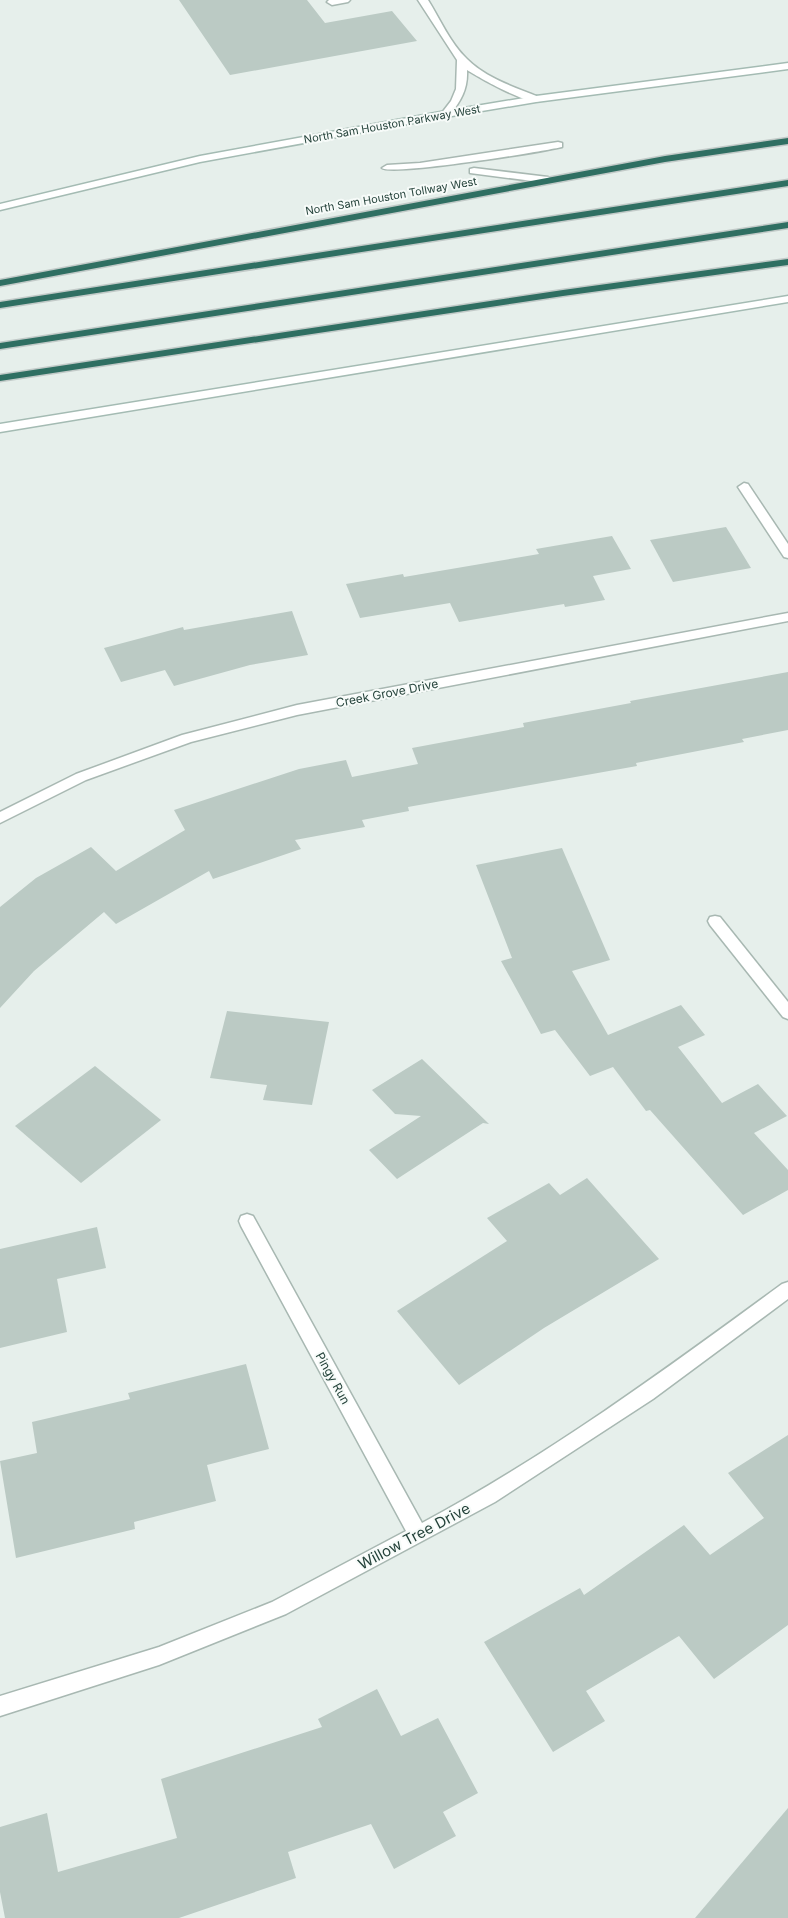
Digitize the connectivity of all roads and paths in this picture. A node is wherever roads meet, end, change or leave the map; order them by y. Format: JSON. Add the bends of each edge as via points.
{"nodes":[{"id":1,"x":345,"y":0,"type":"edge"},
{"id":2,"x":424,"y":0,"type":"edge"},
{"id":3,"x":332,"y":2,"type":"dead end"},
{"id":4,"x":462,"y":60,"type":"junction"},
{"id":5,"x":788,"y":66,"type":"edge"},
{"id":6,"x":536,"y":99,"type":"junction"},
{"id":7,"x":446,"y":114,"type":"junction"},
{"id":8,"x":788,"y":141,"type":"edge"},
{"id":9,"x":558,"y":145,"type":"dead end"},
{"id":10,"x":387,"y":168,"type":"dead end"},
{"id":11,"x":474,"y":171,"type":"dead end"},
{"id":12,"x":548,"y":180,"type":"junction"},
{"id":13,"x":788,"y":183,"type":"edge"},
{"id":14,"x":0,"y":207,"type":"edge"},
{"id":15,"x":788,"y":224,"type":"edge"},
{"id":16,"x":788,"y":262,"type":"edge"},
{"id":17,"x":0,"y":282,"type":"edge"},
{"id":18,"x":788,"y":299,"type":"edge"},
{"id":19,"x":0,"y":305,"type":"edge"},
{"id":20,"x":0,"y":346,"type":"edge"},
{"id":21,"x":0,"y":378,"type":"edge"},
{"id":22,"x":0,"y":428,"type":"edge"},
{"id":23,"x":744,"y":487,"type":"dead end"},
{"id":24,"x":788,"y":554,"type":"edge"},
{"id":25,"x":788,"y":617,"type":"edge"},
{"id":26,"x":0,"y":818,"type":"edge"},
{"id":27,"x":716,"y":920,"type":"dead end"},
{"id":28,"x":788,"y":1013,"type":"edge"},
{"id":29,"x":247,"y":1221,"type":"dead end"},
{"id":30,"x":788,"y":1289,"type":"edge"},
{"id":31,"x":418,"y":1534,"type":"junction"},
{"id":32,"x":0,"y":1706,"type":"edge"}],
"edges":[{"from":1,"to":3,"type":"main road"},
{"from":2,"to":4,"type":"main road"},
{"from":4,"to":6,"type":"main road","via":[[500,86]]},
{"from":4,"to":7,"type":"main road","via":[[464,77],[461,92]]},
{"from":5,"to":6,"type":"main road","name":"North Sam Houston Parkway West"},
{"from":6,"to":7,"type":"main road","name":"North Sam Houston Parkway West"},
{"from":7,"to":14,"type":"main road","name":"North Sam Houston Parkway West","via":[[200,160]]},
{"from":8,"to":12,"type":"highway","name":"North Sam Houston Tollway West"},
{"from":9,"to":10,"type":"main road"},
{"from":11,"to":12,"type":"main road"},
{"from":12,"to":17,"type":"highway","name":"North Sam Houston Tollway West"},
{"from":13,"to":19,"type":"highway"},
{"from":15,"to":20,"type":"highway"},
{"from":16,"to":21,"type":"highway"},
{"from":18,"to":22,"type":"main road"},
{"from":23,"to":24,"type":"main road"},
{"from":25,"to":26,"type":"main road","name":"Creek Grove Drive","via":[[297,710],[196,735],[81,777]]},
{"from":27,"to":28,"type":"main road"},
{"from":29,"to":31,"type":"main road","name":"Pingy Run"},
{"from":30,"to":31,"type":"main road","name":"Willow Tree Drive","via":[[648,1393],[489,1496]]},
{"from":31,"to":32,"type":"main road","name":"Willow Tree Drive","via":[[278,1608],[159,1656]]}]}
